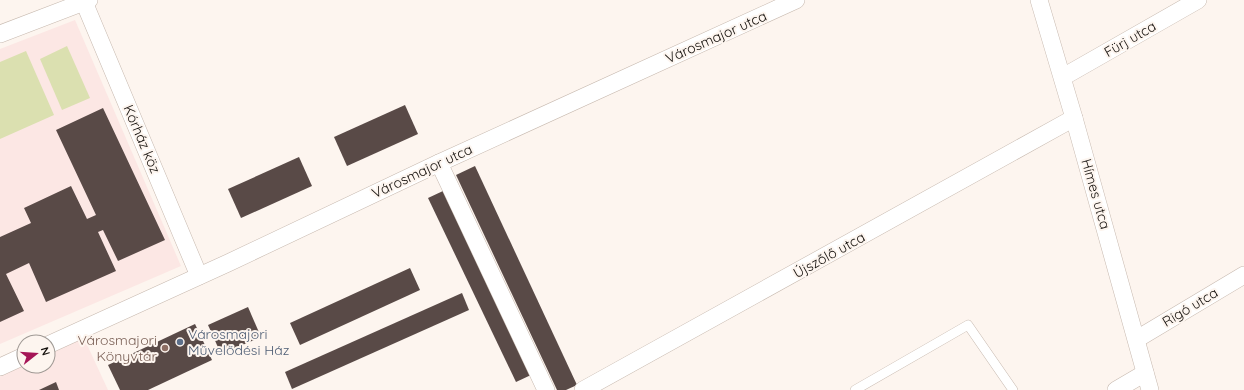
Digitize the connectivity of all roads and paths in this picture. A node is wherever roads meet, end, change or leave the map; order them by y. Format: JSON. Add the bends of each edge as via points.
{"nodes":[{"id":1,"x":796,"y":0,"type":"edge"},
{"id":2,"x":1039,"y":0,"type":"edge"},
{"id":3,"x":1198,"y":0,"type":"edge"},
{"id":4,"x":87,"y":1,"type":"edge"},
{"id":5,"x":0,"y":34,"type":"edge"},
{"id":6,"x":1063,"y":77,"type":"junction"},
{"id":7,"x":1074,"y":118,"type":"junction"},
{"id":8,"x":439,"y":163,"type":"junction"},
{"id":9,"x":1244,"y":275,"type":"edge"},
{"id":10,"x":199,"y":276,"type":"junction"},
{"id":11,"x":1137,"y":339,"type":"junction"},
{"id":12,"x":56,"y":342,"type":"edge"},
{"id":13,"x":16,"y":360,"type":"edge"},
{"id":14,"x":0,"y":368,"type":"edge"},
{"id":15,"x":1145,"y":373,"type":"junction"},
{"id":16,"x":546,"y":390,"type":"edge"},
{"id":17,"x":583,"y":390,"type":"edge"},
{"id":18,"x":855,"y":390,"type":"edge"},
{"id":19,"x":1013,"y":390,"type":"edge"},
{"id":20,"x":1116,"y":390,"type":"edge"},
{"id":21,"x":1150,"y":390,"type":"edge"}],
"edges":[{"from":1,"to":8,"type":"street","name":"Városmajor utca"},
{"from":2,"to":6,"type":"street","name":"Hímes utca"},
{"from":3,"to":6,"type":"street","name":"Fürj utca"},
{"from":4,"to":5,"type":"street"},
{"from":4,"to":10,"type":"street","name":"Kórház köz"},
{"from":6,"to":7,"type":"street","name":"Hímes utca"},
{"from":7,"to":11,"type":"street","name":"Hímes utca"},
{"from":7,"to":17,"type":"street","name":"Újszőlő utca"},
{"from":8,"to":10,"type":"street","name":"Városmajor utca"},
{"from":8,"to":16,"type":"street"},
{"from":9,"to":11,"type":"street","name":"Rigó utca"},
{"from":10,"to":12,"type":"street","name":"Városmajor utca"},
{"from":11,"to":15,"type":"street","name":"Hímes utca"},
{"from":13,"to":14,"type":"street"},
{"from":15,"to":20,"type":"street"},
{"from":15,"to":21,"type":"street","name":"Hímes utca"},
{"from":18,"to":19,"type":"lane","via":[[968,325]]}]}
